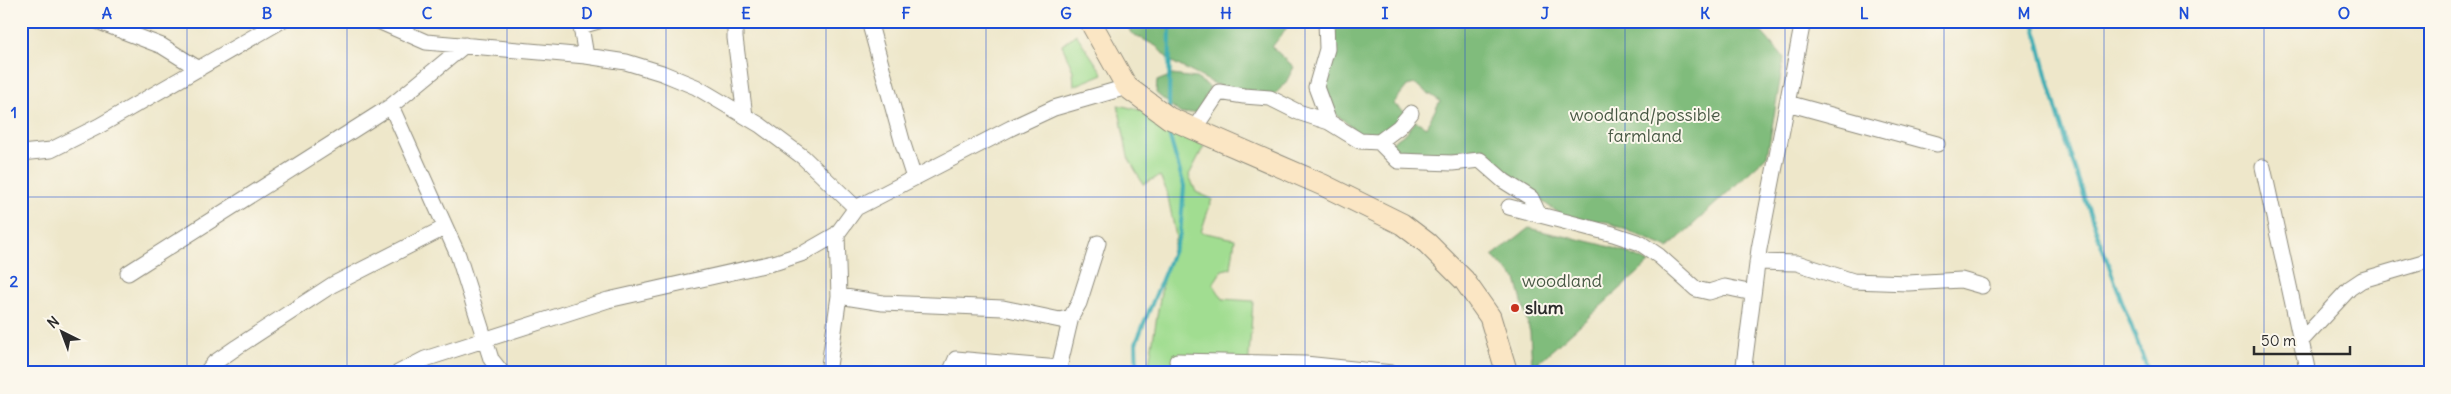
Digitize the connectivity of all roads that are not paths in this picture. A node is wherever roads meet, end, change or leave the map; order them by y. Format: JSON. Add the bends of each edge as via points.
{"nodes":[{"id":1,"x":97,"y":21,"type":"edge"},
{"id":2,"x":281,"y":21,"type":"edge"},
{"id":3,"x":378,"y":21,"type":"edge"},
{"id":4,"x":405,"y":21,"type":"edge"},
{"id":5,"x":598,"y":21,"type":"edge"},
{"id":6,"x":735,"y":21,"type":"edge"},
{"id":7,"x":869,"y":21,"type":"edge"},
{"id":8,"x":1090,"y":21,"type":"edge"},
{"id":9,"x":1326,"y":21,"type":"edge"},
{"id":10,"x":1803,"y":21,"type":"edge"},
{"id":11,"x":581,"y":24,"type":"edge"},
{"id":12,"x":411,"y":37,"type":"junction"},
{"id":13,"x":465,"y":45,"type":"junction"},
{"id":14,"x":586,"y":56,"type":"junction"},
{"id":15,"x":199,"y":69,"type":"junction"},
{"id":16,"x":1128,"y":87,"type":"junction"},
{"id":17,"x":1787,"y":102,"type":"junction"},
{"id":18,"x":391,"y":106,"type":"junction"},
{"id":19,"x":1411,"y":113,"type":"dead end"},
{"id":20,"x":745,"y":116,"type":"junction"},
{"id":21,"x":1329,"y":122,"type":"junction"},
{"id":22,"x":1194,"y":129,"type":"junction"},
{"id":23,"x":1380,"y":142,"type":"junction"},
{"id":24,"x":1937,"y":144,"type":"dead end"},
{"id":25,"x":21,"y":153,"type":"edge"},
{"id":26,"x":2263,"y":167,"type":"dead end"},
{"id":27,"x":914,"y":178,"type":"junction"},
{"id":28,"x":1509,"y":207,"type":"dead end"},
{"id":29,"x":856,"y":208,"type":"junction"},
{"id":30,"x":1539,"y":215,"type":"junction"},
{"id":31,"x":445,"y":230,"type":"junction"},
{"id":32,"x":837,"y":234,"type":"junction"},
{"id":33,"x":1098,"y":243,"type":"dead end"},
{"id":34,"x":2430,"y":260,"type":"edge"},
{"id":35,"x":1757,"y":262,"type":"junction"},
{"id":36,"x":128,"y":273,"type":"dead end"},
{"id":37,"x":1982,"y":286,"type":"dead end"},
{"id":38,"x":1753,"y":293,"type":"junction"},
{"id":39,"x":839,"y":296,"type":"junction"},
{"id":40,"x":1071,"y":317,"type":"junction"},
{"id":41,"x":484,"y":340,"type":"junction"},
{"id":42,"x":2301,"y":341,"type":"junction"},
{"id":43,"x":1177,"y":361,"type":"dead end"},
{"id":44,"x":1254,"y":368,"type":"edge"},
{"id":45,"x":206,"y":373,"type":"edge"},
{"id":46,"x":398,"y":373,"type":"edge"},
{"id":47,"x":502,"y":373,"type":"edge"},
{"id":48,"x":828,"y":373,"type":"edge"},
{"id":49,"x":950,"y":373,"type":"edge"},
{"id":50,"x":1392,"y":373,"type":"edge"},
{"id":51,"x":1507,"y":373,"type":"edge"},
{"id":52,"x":1743,"y":373,"type":"edge"},
{"id":53,"x":2308,"y":373,"type":"edge"}],
"edges":[{"from":1,"to":15,"type":"street","via":[[162,46]]},
{"from":2,"to":15,"type":"street"},
{"from":3,"to":12,"type":"street"},
{"from":4,"to":12,"type":"street"},
{"from":5,"to":11,"type":"street"},
{"from":6,"to":20,"type":"street"},
{"from":7,"to":27,"type":"street"},
{"from":8,"to":16,"type":"main road"},
{"from":9,"to":21,"type":"street","via":[[1327,49],[1316,88]]},
{"from":10,"to":17,"type":"street"},
{"from":11,"to":14,"type":"street"},
{"from":12,"to":13,"type":"street","via":[[426,42]]},
{"from":13,"to":14,"type":"street"},
{"from":13,"to":18,"type":"street"},
{"from":14,"to":20,"type":"street","via":[[626,62],[662,73],[696,87]]},
{"from":15,"to":25,"type":"street","via":[[52,150]]},
{"from":16,"to":22,"type":"main road","via":[[1169,118]]},
{"from":16,"to":27,"type":"street","via":[[1054,108]]},
{"from":17,"to":24,"type":"street"},
{"from":17,"to":35,"type":"street"},
{"from":18,"to":31,"type":"street"},
{"from":18,"to":36,"type":"street"},
{"from":19,"to":23,"type":"street"},
{"from":20,"to":29,"type":"street","via":[[803,157]]},
{"from":21,"to":22,"type":"street","via":[[1270,98],[1219,92]]},
{"from":21,"to":23,"type":"street","via":[[1360,141]]},
{"from":22,"to":51,"type":"main road","via":[[1324,185],[1402,224],[1428,243],[1464,280],[1490,317]]},
{"from":23,"to":30,"type":"street","via":[[1398,160],[1452,163],[1480,160],[1531,198]]},
{"from":26,"to":42,"type":"street"},
{"from":27,"to":29,"type":"street"},
{"from":28,"to":30,"type":"street"},
{"from":29,"to":32,"type":"street"},
{"from":30,"to":38,"type":"street","via":[[1640,243],[1696,289],[1709,292],[1725,287]]},
{"from":31,"to":41,"type":"street","via":[[458,255]]},
{"from":31,"to":45,"type":"street","via":[[332,285],[237,347]]},
{"from":32,"to":39,"type":"street"},
{"from":32,"to":41,"type":"street","via":[[804,253],[777,262],[608,300]]},
{"from":33,"to":40,"type":"street","via":[[1079,303]]},
{"from":34,"to":42,"type":"street","via":[[2362,280],[2350,288]]},
{"from":35,"to":37,"type":"street","via":[[1797,263],[1853,281],[1908,283],[1961,280]]},
{"from":35,"to":38,"type":"street"},
{"from":38,"to":52,"type":"street"},
{"from":39,"to":40,"type":"street","via":[[884,303],[1003,308],[1060,320]]},
{"from":39,"to":48,"type":"street"},
{"from":40,"to":49,"type":"street","via":[[1059,368],[956,359]]},
{"from":41,"to":46,"type":"street","via":[[424,359]]},
{"from":41,"to":47,"type":"street"},
{"from":42,"to":53,"type":"street"},
{"from":43,"to":44,"type":"street"},
{"from":44,"to":50,"type":"street","via":[[1305,364]]}]}
